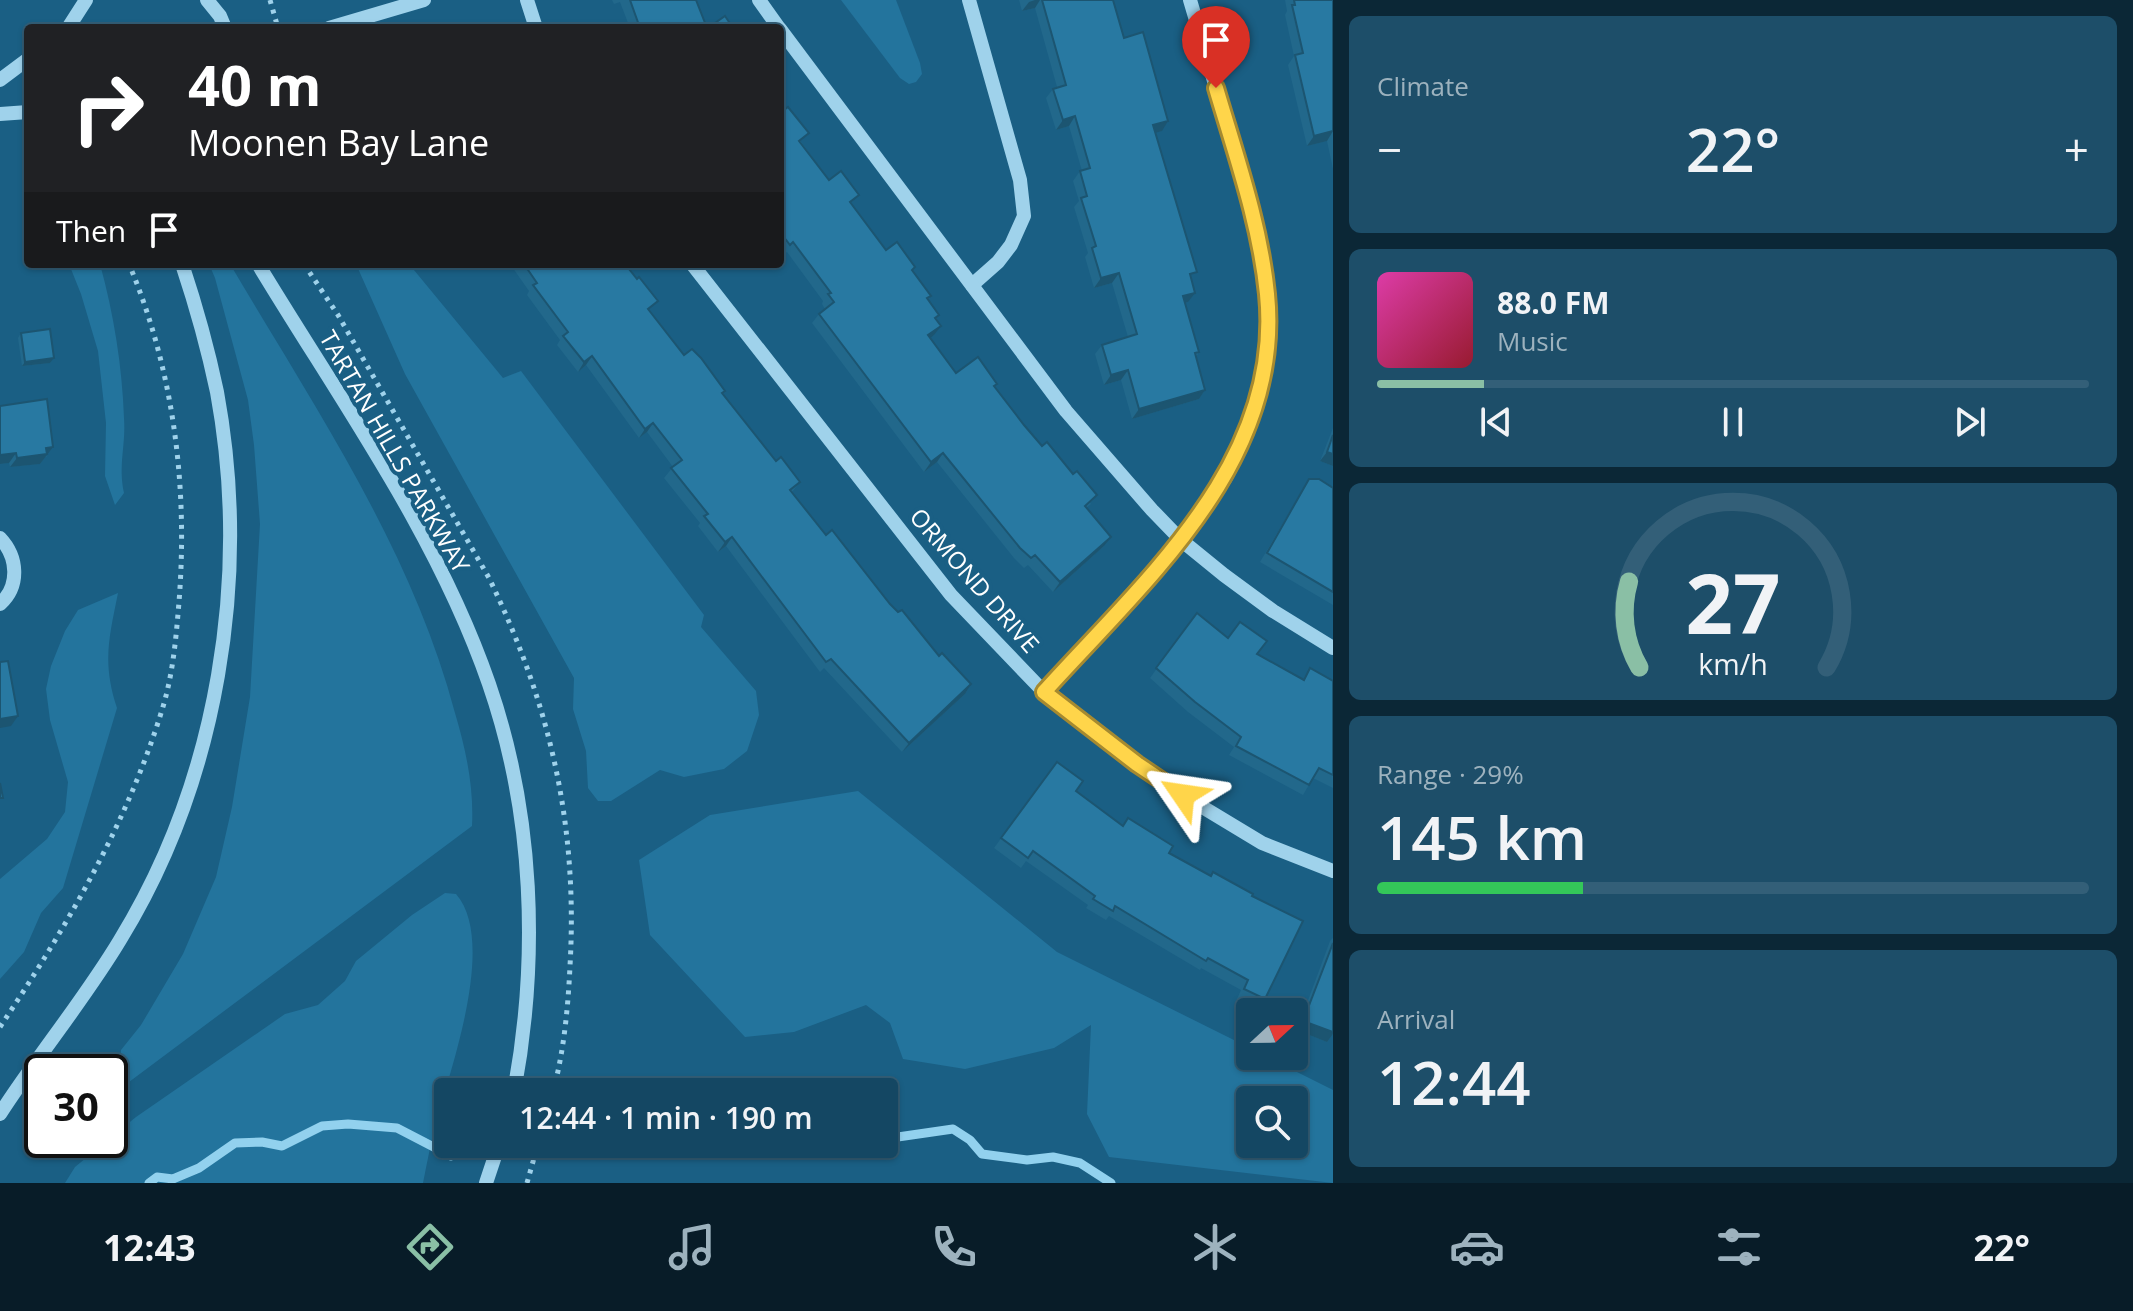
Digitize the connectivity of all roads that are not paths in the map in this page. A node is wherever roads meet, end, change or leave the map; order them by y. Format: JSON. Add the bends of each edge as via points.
{"nodes":[{"id":1,"x":207,"y":0,"type":"edge"},
{"id":2,"x":424,"y":0,"type":"edge"},
{"id":3,"x":527,"y":0,"type":"edge"},
{"id":4,"x":759,"y":0,"type":"edge"},
{"id":5,"x":969,"y":0,"type":"edge"},
{"id":6,"x":1190,"y":0,"type":"edge"},
{"id":7,"x":85,"y":1,"type":"edge"},
{"id":8,"x":70,"y":22,"type":"edge"},
{"id":9,"x":223,"y":24,"type":"edge"},
{"id":10,"x":343,"y":24,"type":"edge"},
{"id":11,"x":535,"y":24,"type":"edge"},
{"id":12,"x":777,"y":24,"type":"edge"},
{"id":13,"x":784,"y":33,"type":"edge"},
{"id":14,"x":24,"y":62,"type":"edge"},
{"id":15,"x":0,"y":80,"type":"edge"},
{"id":16,"x":24,"y":112,"type":"edge"},
{"id":17,"x":0,"y":114,"type":"edge"},
{"id":18,"x":183,"y":268,"type":"edge"},
{"id":19,"x":260,"y":268,"type":"edge"},
{"id":20,"x":695,"y":268,"type":"edge"},
{"id":21,"x":972,"y":285,"type":"junction"},
{"id":22,"x":0,"y":538,"type":"edge"},
{"id":23,"x":1181,"y":540,"type":"junction"},
{"id":24,"x":0,"y":604,"type":"edge"},
{"id":25,"x":1333,"y":648,"type":"edge"},
{"id":26,"x":1044,"y":692,"type":"junction"},
{"id":27,"x":1333,"y":871,"type":"edge"},
{"id":28,"x":517,"y":1078,"type":"edge"},
{"id":29,"x":0,"y":1114,"type":"edge"},
{"id":30,"x":494,"y":1158,"type":"edge"},
{"id":31,"x":486,"y":1183,"type":"edge"}],
"edges":[{"from":1,"to":9,"type":"street"},
{"from":2,"to":10,"type":"street"},
{"from":3,"to":11,"type":"street"},
{"from":4,"to":12,"type":"street"},
{"from":5,"to":21,"type":"street","via":[[1020,180],[1024,216],[1011,245]]},
{"from":6,"to":23,"type":"street","via":[[1251,206],[1267,310],[1256,403],[1238,453]]},
{"from":7,"to":8,"type":"street"},
{"from":13,"to":21,"type":"street"},
{"from":14,"to":15,"type":"street"},
{"from":16,"to":17,"type":"street"},
{"from":18,"to":29,"type":"street","via":[[217,393],[227,485],[229,559],[212,706],[193,784],[158,870],[120,941]]},
{"from":19,"to":28,"type":"street","name":"TARTAN HILLS PARKWAY","via":[[423,536],[489,684],[521,811],[527,878],[530,963]]},
{"from":20,"to":26,"type":"street","name":"ORMOND DRIVE","via":[[951,595]]},
{"from":21,"to":23,"type":"street","via":[[1066,411]]},
{"from":22,"to":24,"type":"street","via":[[15,573]]},
{"from":23,"to":25,"type":"street","via":[[1273,611]]},
{"from":23,"to":26,"type":"street"},
{"from":26,"to":27,"type":"street","name":"ORMOND DRIVE","via":[[1170,787],[1262,843]]},
{"from":30,"to":31,"type":"street"}]}
